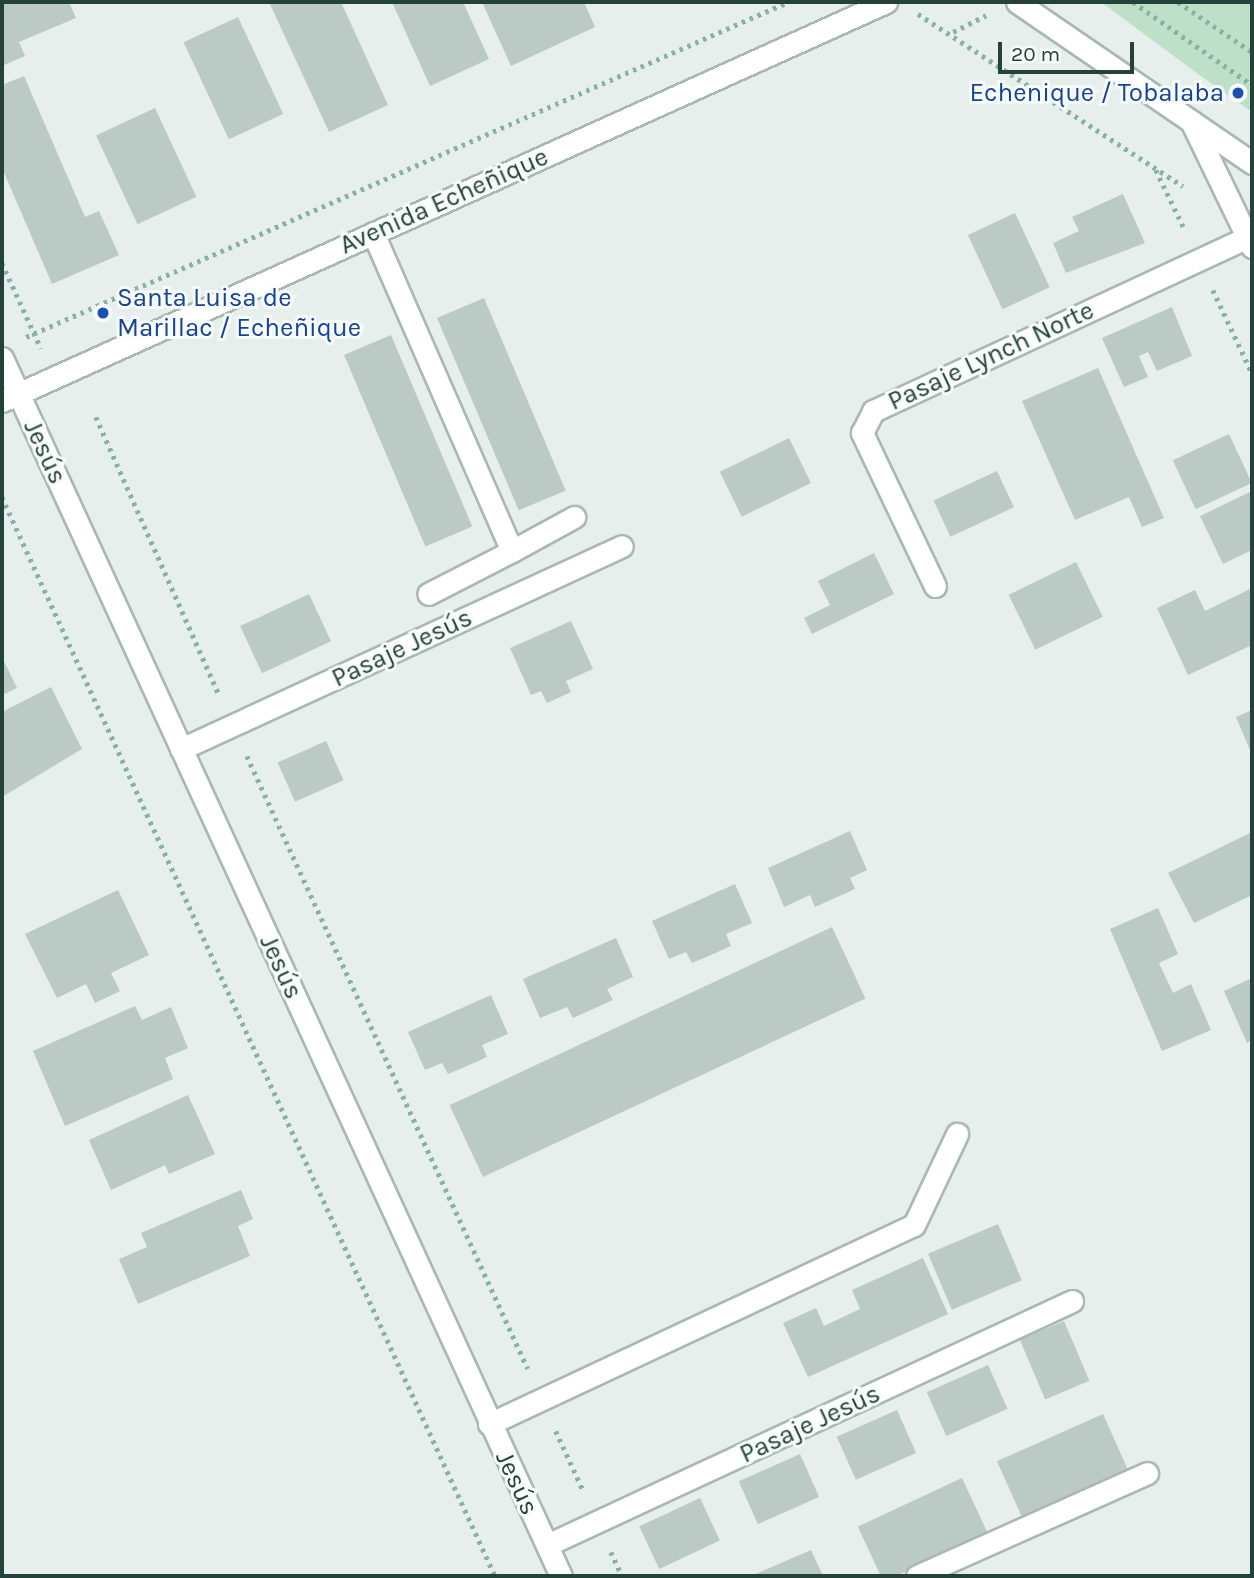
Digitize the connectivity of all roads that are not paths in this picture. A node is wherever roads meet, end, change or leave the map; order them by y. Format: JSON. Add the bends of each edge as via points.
{"nodes":[{"id":1,"x":897,"y":5,"type":"edge"},
{"id":2,"x":1009,"y":5,"type":"edge"},
{"id":3,"x":1191,"y":121,"type":"junction"},
{"id":4,"x":1252,"y":163,"type":"edge"},
{"id":5,"x":373,"y":233,"type":"junction"},
{"id":6,"x":1250,"y":242,"type":"edge"},
{"id":7,"x":7,"y":350,"type":"edge"},
{"id":8,"x":10,"y":397,"type":"edge"},
{"id":9,"x":574,"y":517,"type":"dead end"},
{"id":10,"x":622,"y":546,"type":"dead end"},
{"id":11,"x":512,"y":551,"type":"junction"},
{"id":12,"x":935,"y":586,"type":"dead end"},
{"id":13,"x":428,"y":594,"type":"dead end"},
{"id":14,"x":181,"y":749,"type":"junction"},
{"id":15,"x":957,"y":1134,"type":"dead end"},
{"id":16,"x":1072,"y":1301,"type":"dead end"},
{"id":17,"x":489,"y":1424,"type":"junction"},
{"id":18,"x":1147,"y":1473,"type":"dead end"},
{"id":19,"x":547,"y":1545,"type":"junction"},
{"id":20,"x":561,"y":1576,"type":"edge"},
{"id":21,"x":917,"y":1576,"type":"edge"}],
"edges":[{"from":1,"to":5,"type":"street","name":"Avenida Echeñique"},
{"from":2,"to":3,"type":"street"},
{"from":3,"to":4,"type":"street"},
{"from":3,"to":6,"type":"street"},
{"from":5,"to":8,"type":"street","name":"Avenida Echeñique"},
{"from":5,"to":11,"type":"street"},
{"from":6,"to":12,"type":"street","name":"Pasaje Lynch Norte","via":[[873,411],[862,433]]},
{"from":7,"to":8,"type":"street","name":"Jesús"},
{"from":8,"to":14,"type":"street","name":"Jesús"},
{"from":9,"to":11,"type":"street"},
{"from":10,"to":14,"type":"street","name":"Pasaje Jesús"},
{"from":11,"to":13,"type":"street"},
{"from":14,"to":17,"type":"street","name":"Jesús"},
{"from":15,"to":17,"type":"street","via":[[914,1225]]},
{"from":16,"to":19,"type":"street","name":"Pasaje Jesús"},
{"from":17,"to":19,"type":"street","name":"Jesús"},
{"from":18,"to":21,"type":"street"},
{"from":19,"to":20,"type":"street","name":"Jesús"}]}
